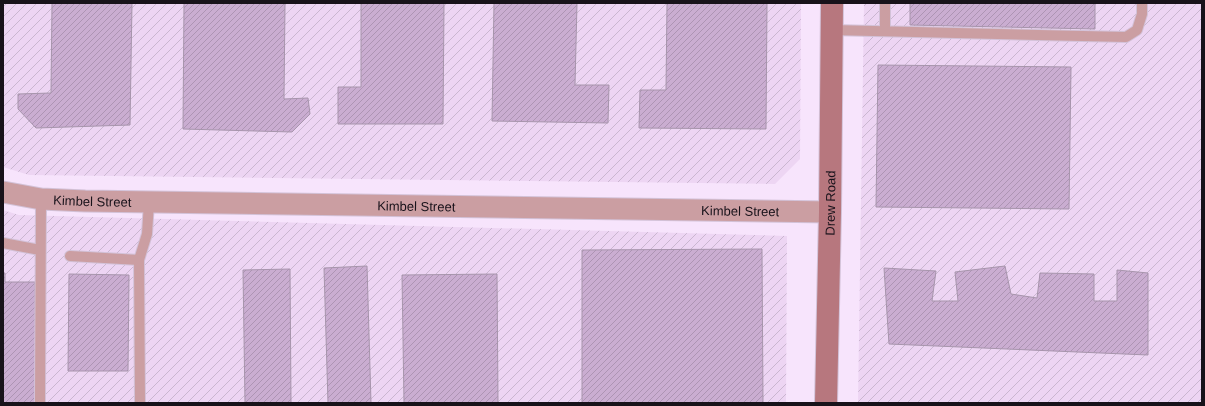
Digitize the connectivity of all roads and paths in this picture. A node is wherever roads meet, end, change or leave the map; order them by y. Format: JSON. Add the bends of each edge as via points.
{"nodes":[{"id":1,"x":832,"y":3,"type":"edge"},
{"id":2,"x":885,"y":3,"type":"edge"},
{"id":3,"x":1142,"y":3,"type":"edge"},
{"id":4,"x":832,"y":30,"type":"junction"},
{"id":5,"x":885,"y":31,"type":"junction"},
{"id":6,"x":3,"y":192,"type":"edge"},
{"id":7,"x":41,"y":199,"type":"junction"},
{"id":8,"x":149,"y":202,"type":"junction"},
{"id":9,"x":830,"y":212,"type":"junction"},
{"id":10,"x":3,"y":243,"type":"edge"},
{"id":11,"x":40,"y":250,"type":"junction"},
{"id":12,"x":70,"y":256,"type":"dead end"},
{"id":13,"x":139,"y":260,"type":"junction"},
{"id":14,"x":40,"y":403,"type":"edge"},
{"id":15,"x":140,"y":403,"type":"edge"},
{"id":16,"x":826,"y":403,"type":"edge"}],
"edges":[{"from":1,"to":4,"type":"street","name":"Drew Road"},
{"from":2,"to":5,"type":"lane"},
{"from":3,"to":5,"type":"lane","via":[[1142,14],[1137,30],[1126,37]]},
{"from":4,"to":5,"type":"lane"},
{"from":4,"to":9,"type":"street","name":"Drew Road"},
{"from":6,"to":7,"type":"street","name":"Kimbel Street"},
{"from":7,"to":8,"type":"street","name":"Kimbel Street"},
{"from":7,"to":11,"type":"lane"},
{"from":8,"to":9,"type":"street","name":"Kimbel Street"},
{"from":8,"to":13,"type":"lane","via":[[147,234]]},
{"from":9,"to":16,"type":"street","name":"Drew Road"},
{"from":10,"to":11,"type":"lane"},
{"from":11,"to":14,"type":"lane"},
{"from":12,"to":13,"type":"lane"},
{"from":13,"to":15,"type":"lane"}]}
